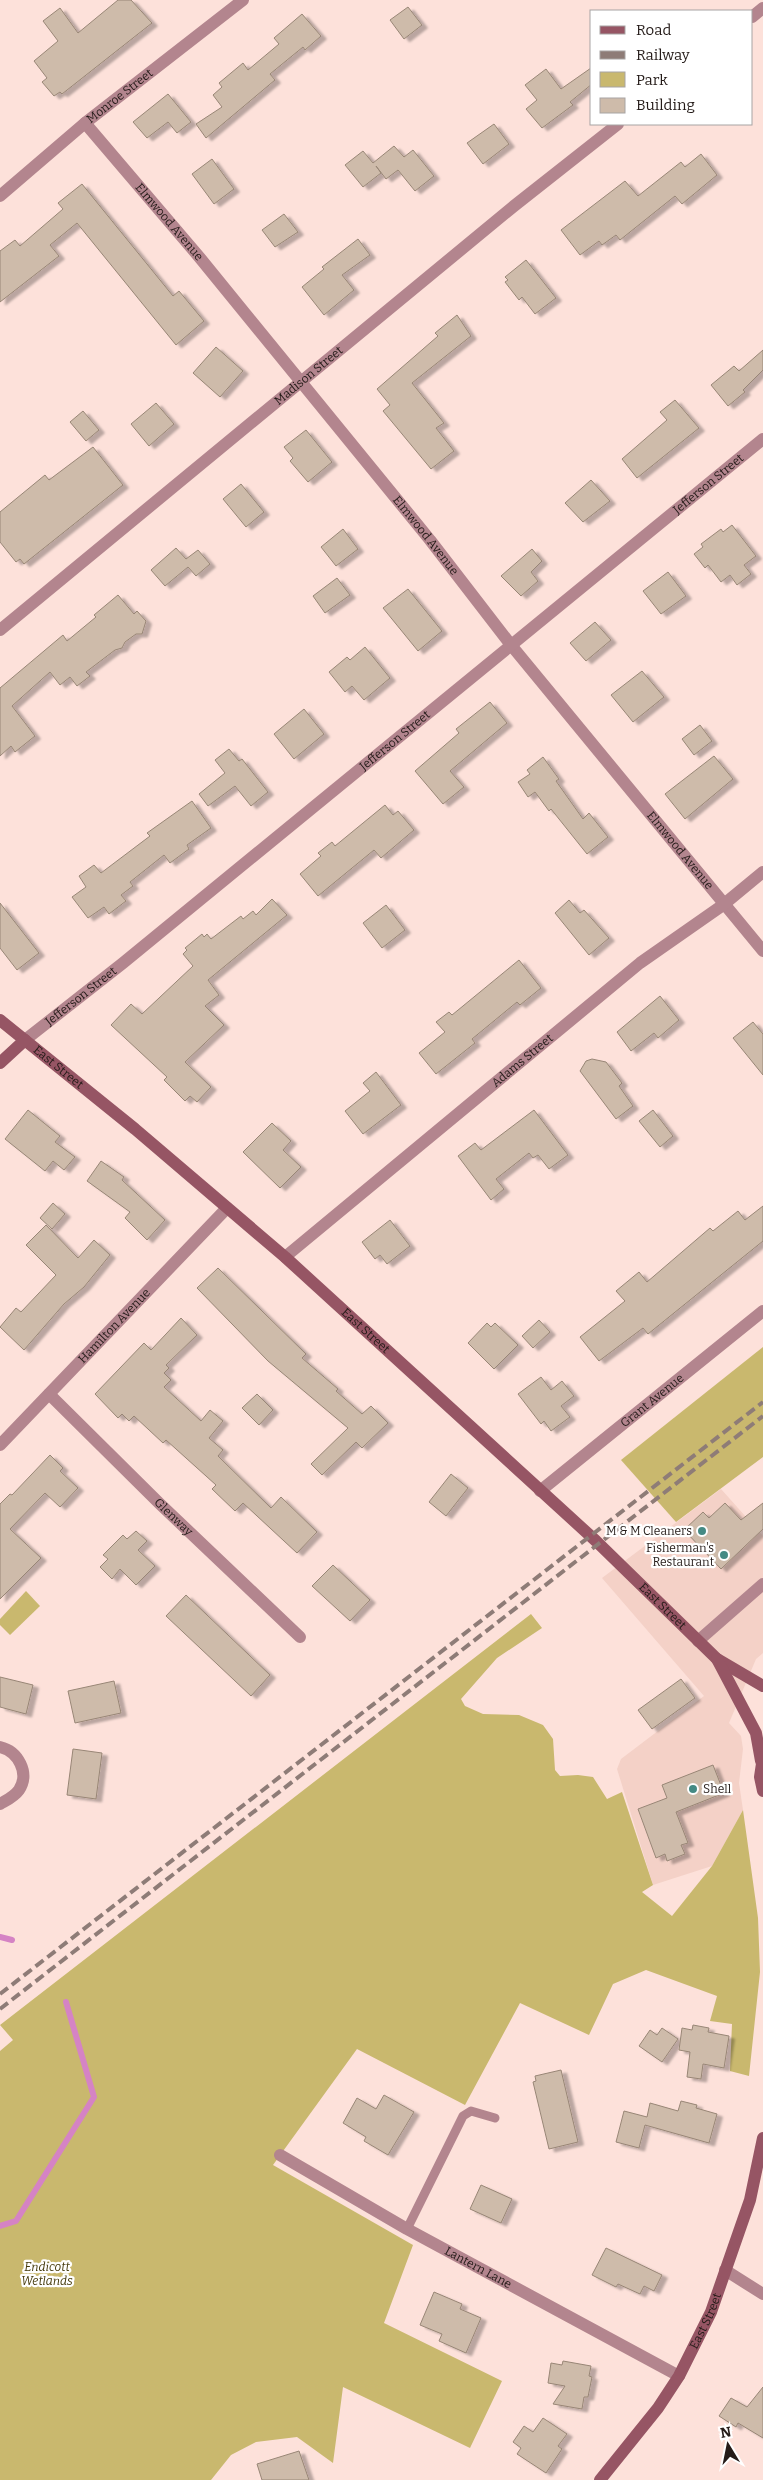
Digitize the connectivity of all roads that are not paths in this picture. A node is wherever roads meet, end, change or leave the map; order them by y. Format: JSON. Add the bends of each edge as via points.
{"nodes":[{"id":1,"x":243,"y":0,"type":"edge"},
{"id":2,"x":763,"y":8,"type":"edge"},
{"id":3,"x":753,"y":16,"type":"edge"},
{"id":4,"x":85,"y":123,"type":"junction"},
{"id":5,"x":617,"y":125,"type":"edge"},
{"id":6,"x":0,"y":196,"type":"edge"},
{"id":7,"x":300,"y":382,"type":"junction"},
{"id":8,"x":763,"y":439,"type":"edge"},
{"id":9,"x":0,"y":630,"type":"edge"},
{"id":10,"x":511,"y":645,"type":"junction"},
{"id":11,"x":763,"y":872,"type":"edge"},
{"id":12,"x":724,"y":905,"type":"junction"},
{"id":13,"x":763,"y":951,"type":"edge"},
{"id":14,"x":0,"y":1020,"type":"edge"},
{"id":15,"x":25,"y":1040,"type":"junction"},
{"id":16,"x":0,"y":1062,"type":"edge"},
{"id":17,"x":227,"y":1208,"type":"junction"},
{"id":18,"x":285,"y":1258,"type":"junction"},
{"id":19,"x":763,"y":1311,"type":"edge"},
{"id":20,"x":49,"y":1394,"type":"junction"},
{"id":21,"x":0,"y":1445,"type":"edge"},
{"id":22,"x":540,"y":1491,"type":"junction"},
{"id":23,"x":763,"y":1584,"type":"edge"},
{"id":24,"x":300,"y":1637,"type":"dead end"},
{"id":25,"x":698,"y":1641,"type":"junction"},
{"id":26,"x":717,"y":1659,"type":"junction"},
{"id":27,"x":763,"y":1686,"type":"edge"},
{"id":28,"x":0,"y":1746,"type":"edge"},
{"id":29,"x":762,"y":1759,"type":"edge"},
{"id":30,"x":763,"y":1791,"type":"edge"},
{"id":31,"x":0,"y":1804,"type":"edge"},
{"id":32,"x":495,"y":2118,"type":"dead end"},
{"id":33,"x":763,"y":2138,"type":"edge"},
{"id":34,"x":280,"y":2155,"type":"dead end"},
{"id":35,"x":407,"y":2229,"type":"junction"},
{"id":36,"x":725,"y":2270,"type":"junction"},
{"id":37,"x":763,"y":2294,"type":"edge"},
{"id":38,"x":679,"y":2376,"type":"junction"},
{"id":39,"x":600,"y":2480,"type":"edge"}],
"edges":[{"from":1,"to":4,"type":"street","name":"Monroe Street"},
{"from":2,"to":3,"type":"street"},
{"from":4,"to":6,"type":"street","name":"Monroe Street"},
{"from":4,"to":7,"type":"street","name":"Elmwood Avenue"},
{"from":5,"to":7,"type":"street","name":"Madison Street"},
{"from":7,"to":9,"type":"street","name":"Madison Street"},
{"from":7,"to":10,"type":"street","name":"Elmwood Avenue","via":[[430,540]]},
{"from":8,"to":10,"type":"street","name":"Jefferson Street"},
{"from":10,"to":12,"type":"street","name":"Elmwood Avenue"},
{"from":10,"to":15,"type":"street","name":"Jefferson Street"},
{"from":11,"to":12,"type":"street","name":"Adams Street"},
{"from":12,"to":13,"type":"street","name":"Elmwood Avenue"},
{"from":12,"to":18,"type":"street","name":"Adams Street","via":[[640,963]]},
{"from":14,"to":15,"type":"main road","name":"East Street"},
{"from":15,"to":16,"type":"main road"},
{"from":15,"to":17,"type":"main road","name":"East Street"},
{"from":17,"to":18,"type":"main road","name":"East Street"},
{"from":17,"to":20,"type":"street","name":"Hamilton Avenue"},
{"from":18,"to":22,"type":"main road","name":"East Street"},
{"from":19,"to":22,"type":"street","name":"Grant Avenue"},
{"from":20,"to":21,"type":"street","name":"Hamilton Avenue"},
{"from":20,"to":24,"type":"street","name":"Glenway"},
{"from":22,"to":25,"type":"main road","name":"East Street"},
{"from":23,"to":25,"type":"street"},
{"from":25,"to":26,"type":"main road","name":"East Street"},
{"from":26,"to":27,"type":"main road","name":"East Street"},
{"from":26,"to":29,"type":"main road","name":"East Street","via":[[756,1733]]},
{"from":28,"to":31,"type":"street","via":[[17,1758],[23,1772],[19,1790]]},
{"from":29,"to":30,"type":"main road","name":"East Street","via":[[760,1777]]},
{"from":32,"to":35,"type":"lane","via":[[471,2111],[463,2116]]},
{"from":33,"to":36,"type":"main road","name":"East Street","via":[[750,2200]]},
{"from":34,"to":35,"type":"street","name":"Lantern Lane"},
{"from":35,"to":38,"type":"street","name":"Lantern Lane"},
{"from":36,"to":37,"type":"street"},
{"from":36,"to":38,"type":"main road","name":"East Street","via":[[711,2312]]},
{"from":38,"to":39,"type":"main road","name":"East Street","via":[[658,2408]]}]}
